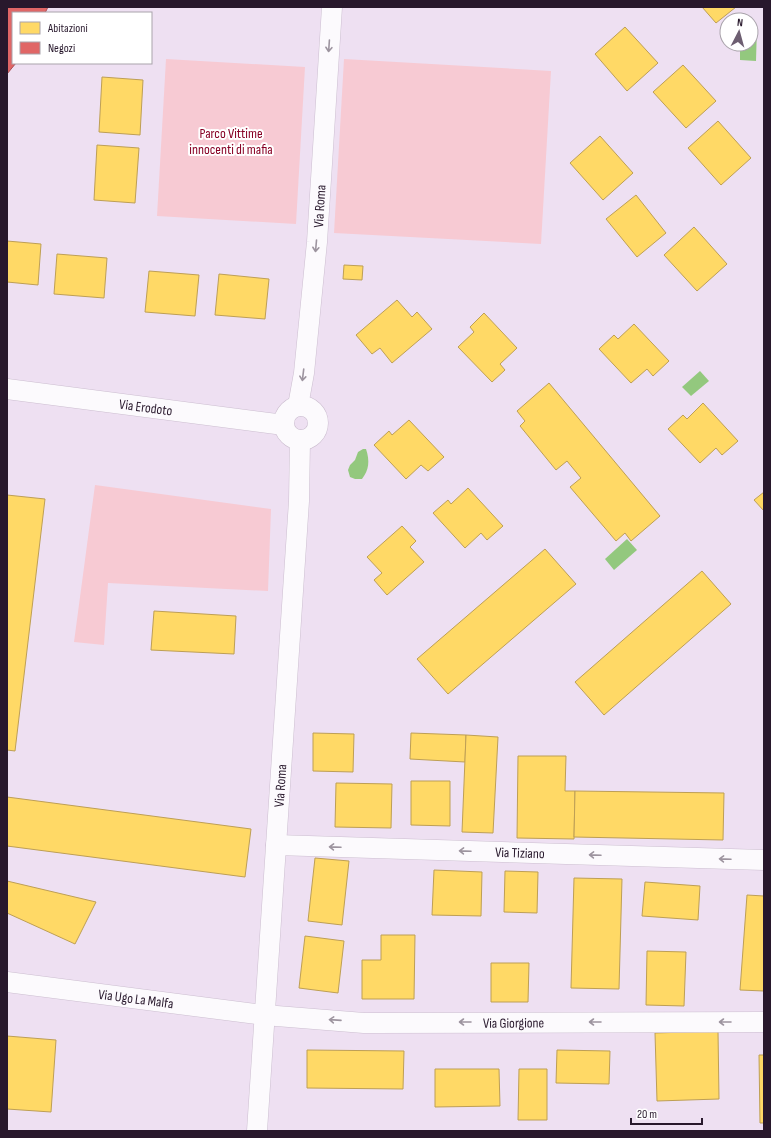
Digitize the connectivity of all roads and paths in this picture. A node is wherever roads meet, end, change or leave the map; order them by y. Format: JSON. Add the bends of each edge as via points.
{"nodes":[{"id":1,"x":332,"y":7,"type":"edge"},
{"id":2,"x":7,"y":389,"type":"edge"},
{"id":3,"x":298,"y":406,"type":"junction"},
{"id":4,"x":284,"y":425,"type":"junction"},
{"id":5,"x":300,"y":440,"type":"junction"},
{"id":6,"x":276,"y":845,"type":"junction"},
{"id":7,"x":764,"y":860,"type":"edge"},
{"id":8,"x":7,"y":982,"type":"edge"},
{"id":9,"x":264,"y":1015,"type":"junction"},
{"id":10,"x":764,"y":1022,"type":"edge"},
{"id":11,"x":257,"y":1131,"type":"edge"}],
"edges":[{"from":1,"to":3,"type":"street","name":"Via Roma","one_way":true,"via":[[317,242],[304,373]]},
{"from":2,"to":4,"type":"street","name":"Via Erodoto"},
{"from":3,"to":4,"type":"street","via":[[288,412]]},
{"from":3,"to":5,"type":"street","via":[[311,408],[319,422],[314,435]]},
{"from":4,"to":5,"type":"street","via":[[289,435]]},
{"from":5,"to":6,"type":"street","name":"Via Roma","via":[[299,501]]},
{"from":7,"to":6,"type":"street","name":"Via Tiziano","one_way":true},
{"from":6,"to":9,"type":"street","name":"Via Roma"},
{"from":8,"to":9,"type":"street","name":"Via Ugo La Malfa"},
{"from":10,"to":9,"type":"street","name":"Via Giorgione","one_way":true,"via":[[364,1023]]},
{"from":9,"to":11,"type":"street","name":"Via Roma"}]}
